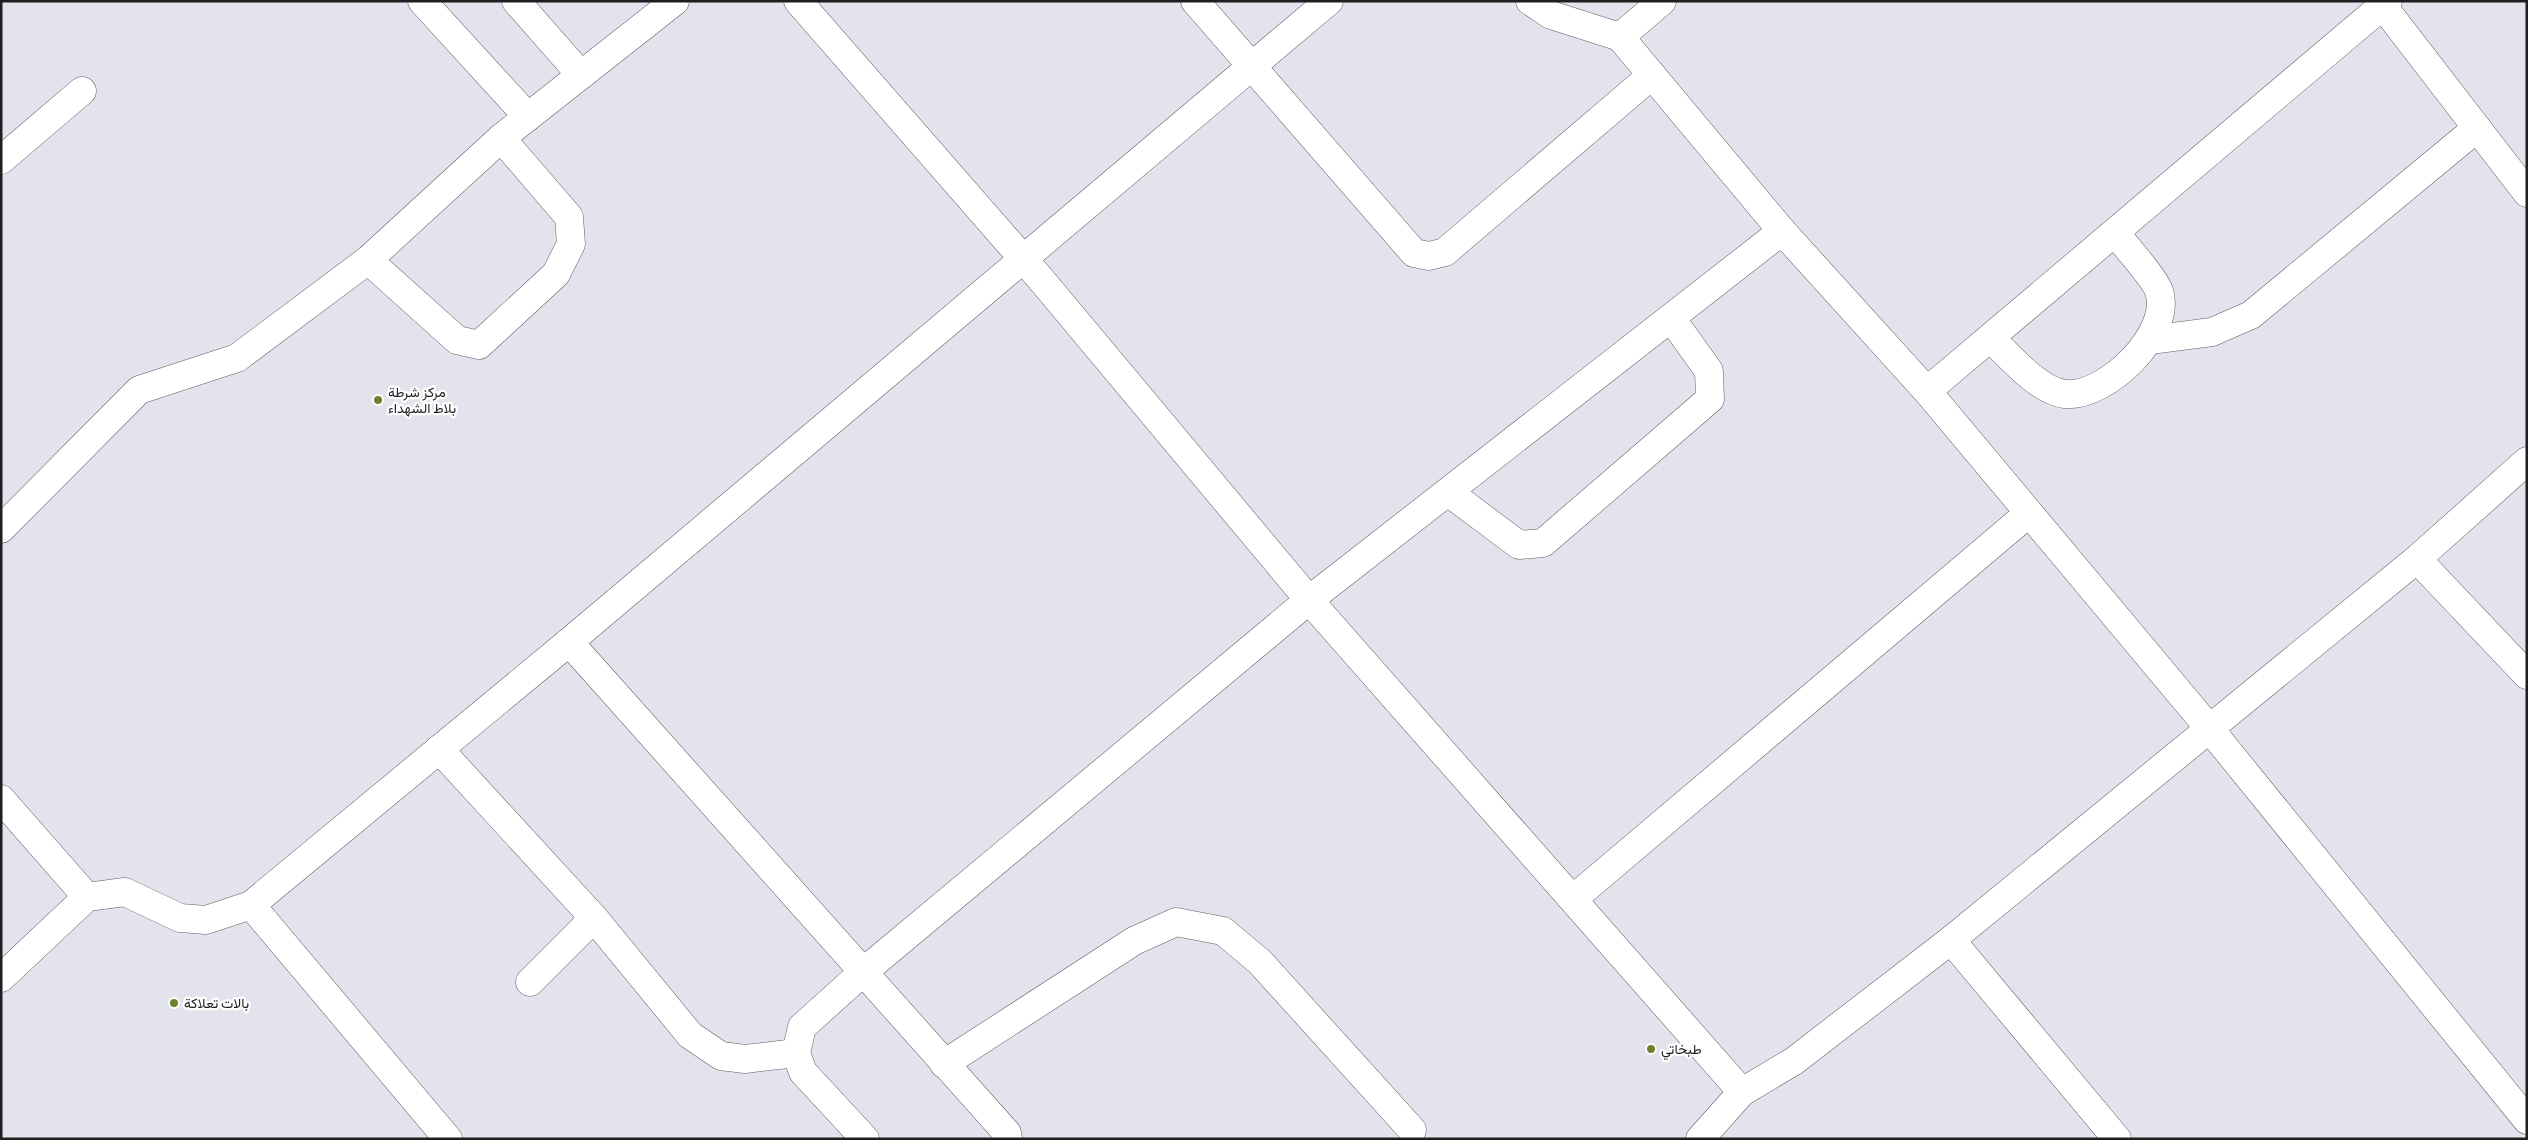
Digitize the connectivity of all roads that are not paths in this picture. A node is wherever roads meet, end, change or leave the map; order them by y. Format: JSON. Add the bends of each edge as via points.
{"nodes":[{"id":1,"x":422,"y":1,"type":"edge"},
{"id":2,"x":516,"y":1,"type":"edge"},
{"id":3,"x":675,"y":1,"type":"edge"},
{"id":4,"x":798,"y":1,"type":"edge"},
{"id":5,"x":1195,"y":1,"type":"edge"},
{"id":6,"x":1329,"y":1,"type":"edge"},
{"id":7,"x":1530,"y":1,"type":"edge"},
{"id":8,"x":1662,"y":1,"type":"edge"},
{"id":9,"x":2384,"y":3,"type":"edge"},
{"id":10,"x":1620,"y":37,"type":"junction"},
{"id":11,"x":1251,"y":68,"type":"junction"},
{"id":12,"x":581,"y":75,"type":"junction"},
{"id":13,"x":1652,"y":75,"type":"junction"},
{"id":14,"x":82,"y":91,"type":"dead end"},
{"id":15,"x":528,"y":117,"type":"junction"},
{"id":16,"x":2477,"y":128,"type":"junction"},
{"id":17,"x":501,"y":138,"type":"junction"},
{"id":18,"x":1,"y":160,"type":"edge"},
{"id":19,"x":2527,"y":193,"type":"edge"},
{"id":20,"x":1782,"y":231,"type":"junction"},
{"id":21,"x":2115,"y":233,"type":"junction"},
{"id":22,"x":1023,"y":259,"type":"junction"},
{"id":23,"x":368,"y":260,"type":"junction"},
{"id":24,"x":1671,"y":318,"type":"junction"},
{"id":25,"x":1990,"y":338,"type":"junction"},
{"id":26,"x":2150,"y":340,"type":"junction"},
{"id":27,"x":1927,"y":391,"type":"junction"},
{"id":28,"x":2527,"y":462,"type":"edge"},
{"id":29,"x":1448,"y":492,"type":"junction"},
{"id":30,"x":2029,"y":513,"type":"junction"},
{"id":31,"x":1,"y":529,"type":"edge"},
{"id":32,"x":2417,"y":559,"type":"junction"},
{"id":33,"x":1309,"y":600,"type":"junction"},
{"id":34,"x":569,"y":642,"type":"junction"},
{"id":35,"x":2527,"y":675,"type":"edge"},
{"id":36,"x":2209,"y":728,"type":"junction"},
{"id":37,"x":439,"y":749,"type":"junction"},
{"id":38,"x":1,"y":799,"type":"edge"},
{"id":39,"x":87,"y":897,"type":"junction"},
{"id":40,"x":1573,"y":899,"type":"junction"},
{"id":41,"x":251,"y":905,"type":"junction"},
{"id":42,"x":594,"y":918,"type":"junction"},
{"id":43,"x":1951,"y":940,"type":"junction"},
{"id":44,"x":862,"y":973,"type":"junction"},
{"id":45,"x":1,"y":978,"type":"edge"},
{"id":46,"x":530,"y":982,"type":"dead end"},
{"id":47,"x":796,"y":1053,"type":"junction"},
{"id":48,"x":944,"y":1064,"type":"junction"},
{"id":49,"x":1742,"y":1092,"type":"junction"},
{"id":50,"x":2527,"y":1120,"type":"edge"},
{"id":51,"x":1412,"y":1130,"type":"dead end"},
{"id":52,"x":1013,"y":1137,"type":"edge"},
{"id":53,"x":448,"y":1139,"type":"edge"},
{"id":54,"x":865,"y":1139,"type":"edge"},
{"id":55,"x":1700,"y":1139,"type":"edge"},
{"id":56,"x":2117,"y":1139,"type":"edge"}],
"edges":[{"from":1,"to":15,"type":"street"},
{"from":2,"to":12,"type":"street"},
{"from":3,"to":12,"type":"street"},
{"from":4,"to":22,"type":"street"},
{"from":5,"to":11,"type":"street"},
{"from":6,"to":11,"type":"street"},
{"from":7,"to":10,"type":"street","via":[[1551,16]]},
{"from":8,"to":10,"type":"street"},
{"from":9,"to":16,"type":"street"},
{"from":9,"to":21,"type":"street"},
{"from":10,"to":13,"type":"street"},
{"from":11,"to":13,"type":"street","via":[[1414,254],[1428,256],[1445,252]]},
{"from":11,"to":22,"type":"street"},
{"from":12,"to":15,"type":"street"},
{"from":13,"to":20,"type":"street"},
{"from":14,"to":18,"type":"street"},
{"from":15,"to":17,"type":"street"},
{"from":16,"to":19,"type":"street"},
{"from":16,"to":26,"type":"street","via":[[2251,314],[2212,332]]},
{"from":17,"to":23,"type":"street"},
{"from":17,"to":23,"type":"street","via":[[569,217],[571,244],[556,274],[479,345],[457,340]]},
{"from":20,"to":24,"type":"street"},
{"from":20,"to":27,"type":"street"},
{"from":21,"to":25,"type":"street"},
{"from":21,"to":26,"type":"street","via":[[2158,290],[2161,316]]},
{"from":22,"to":33,"type":"street"},
{"from":22,"to":34,"type":"street"},
{"from":23,"to":31,"type":"street","via":[[237,358],[139,390]]},
{"from":24,"to":29,"type":"street"},
{"from":24,"to":29,"type":"street","via":[[1709,371],[1710,399],[1543,544],[1519,545]]},
{"from":25,"to":26,"type":"street","via":[[2042,386],[2064,394],[2083,393],[2107,383]]},
{"from":25,"to":27,"type":"street"},
{"from":27,"to":30,"type":"street"},
{"from":28,"to":32,"type":"street"},
{"from":29,"to":33,"type":"street"},
{"from":30,"to":36,"type":"street"},
{"from":30,"to":40,"type":"street"},
{"from":32,"to":35,"type":"street"},
{"from":32,"to":36,"type":"street"},
{"from":33,"to":40,"type":"street"},
{"from":33,"to":44,"type":"street"},
{"from":34,"to":37,"type":"street"},
{"from":34,"to":44,"type":"street"},
{"from":36,"to":43,"type":"street"},
{"from":36,"to":50,"type":"street"},
{"from":37,"to":41,"type":"street"},
{"from":37,"to":42,"type":"street"},
{"from":38,"to":39,"type":"street"},
{"from":39,"to":41,"type":"street","via":[[125,892],[180,918],[206,920]]},
{"from":39,"to":45,"type":"street"},
{"from":40,"to":49,"type":"street"},
{"from":41,"to":53,"type":"street"},
{"from":42,"to":46,"type":"street"},
{"from":42,"to":47,"type":"street","via":[[690,1035],[721,1056],[745,1059]]},
{"from":43,"to":49,"type":"street","via":[[1794,1061]]},
{"from":43,"to":56,"type":"street"},
{"from":44,"to":47,"type":"street","via":[[802,1027]]},
{"from":44,"to":48,"type":"street"},
{"from":47,"to":54,"type":"street","via":[[803,1072]]},
{"from":48,"to":51,"type":"street","via":[[1134,941],[1176,922],[1223,930],[1260,962]]},
{"from":48,"to":52,"type":"street"},
{"from":49,"to":55,"type":"street"}]}
